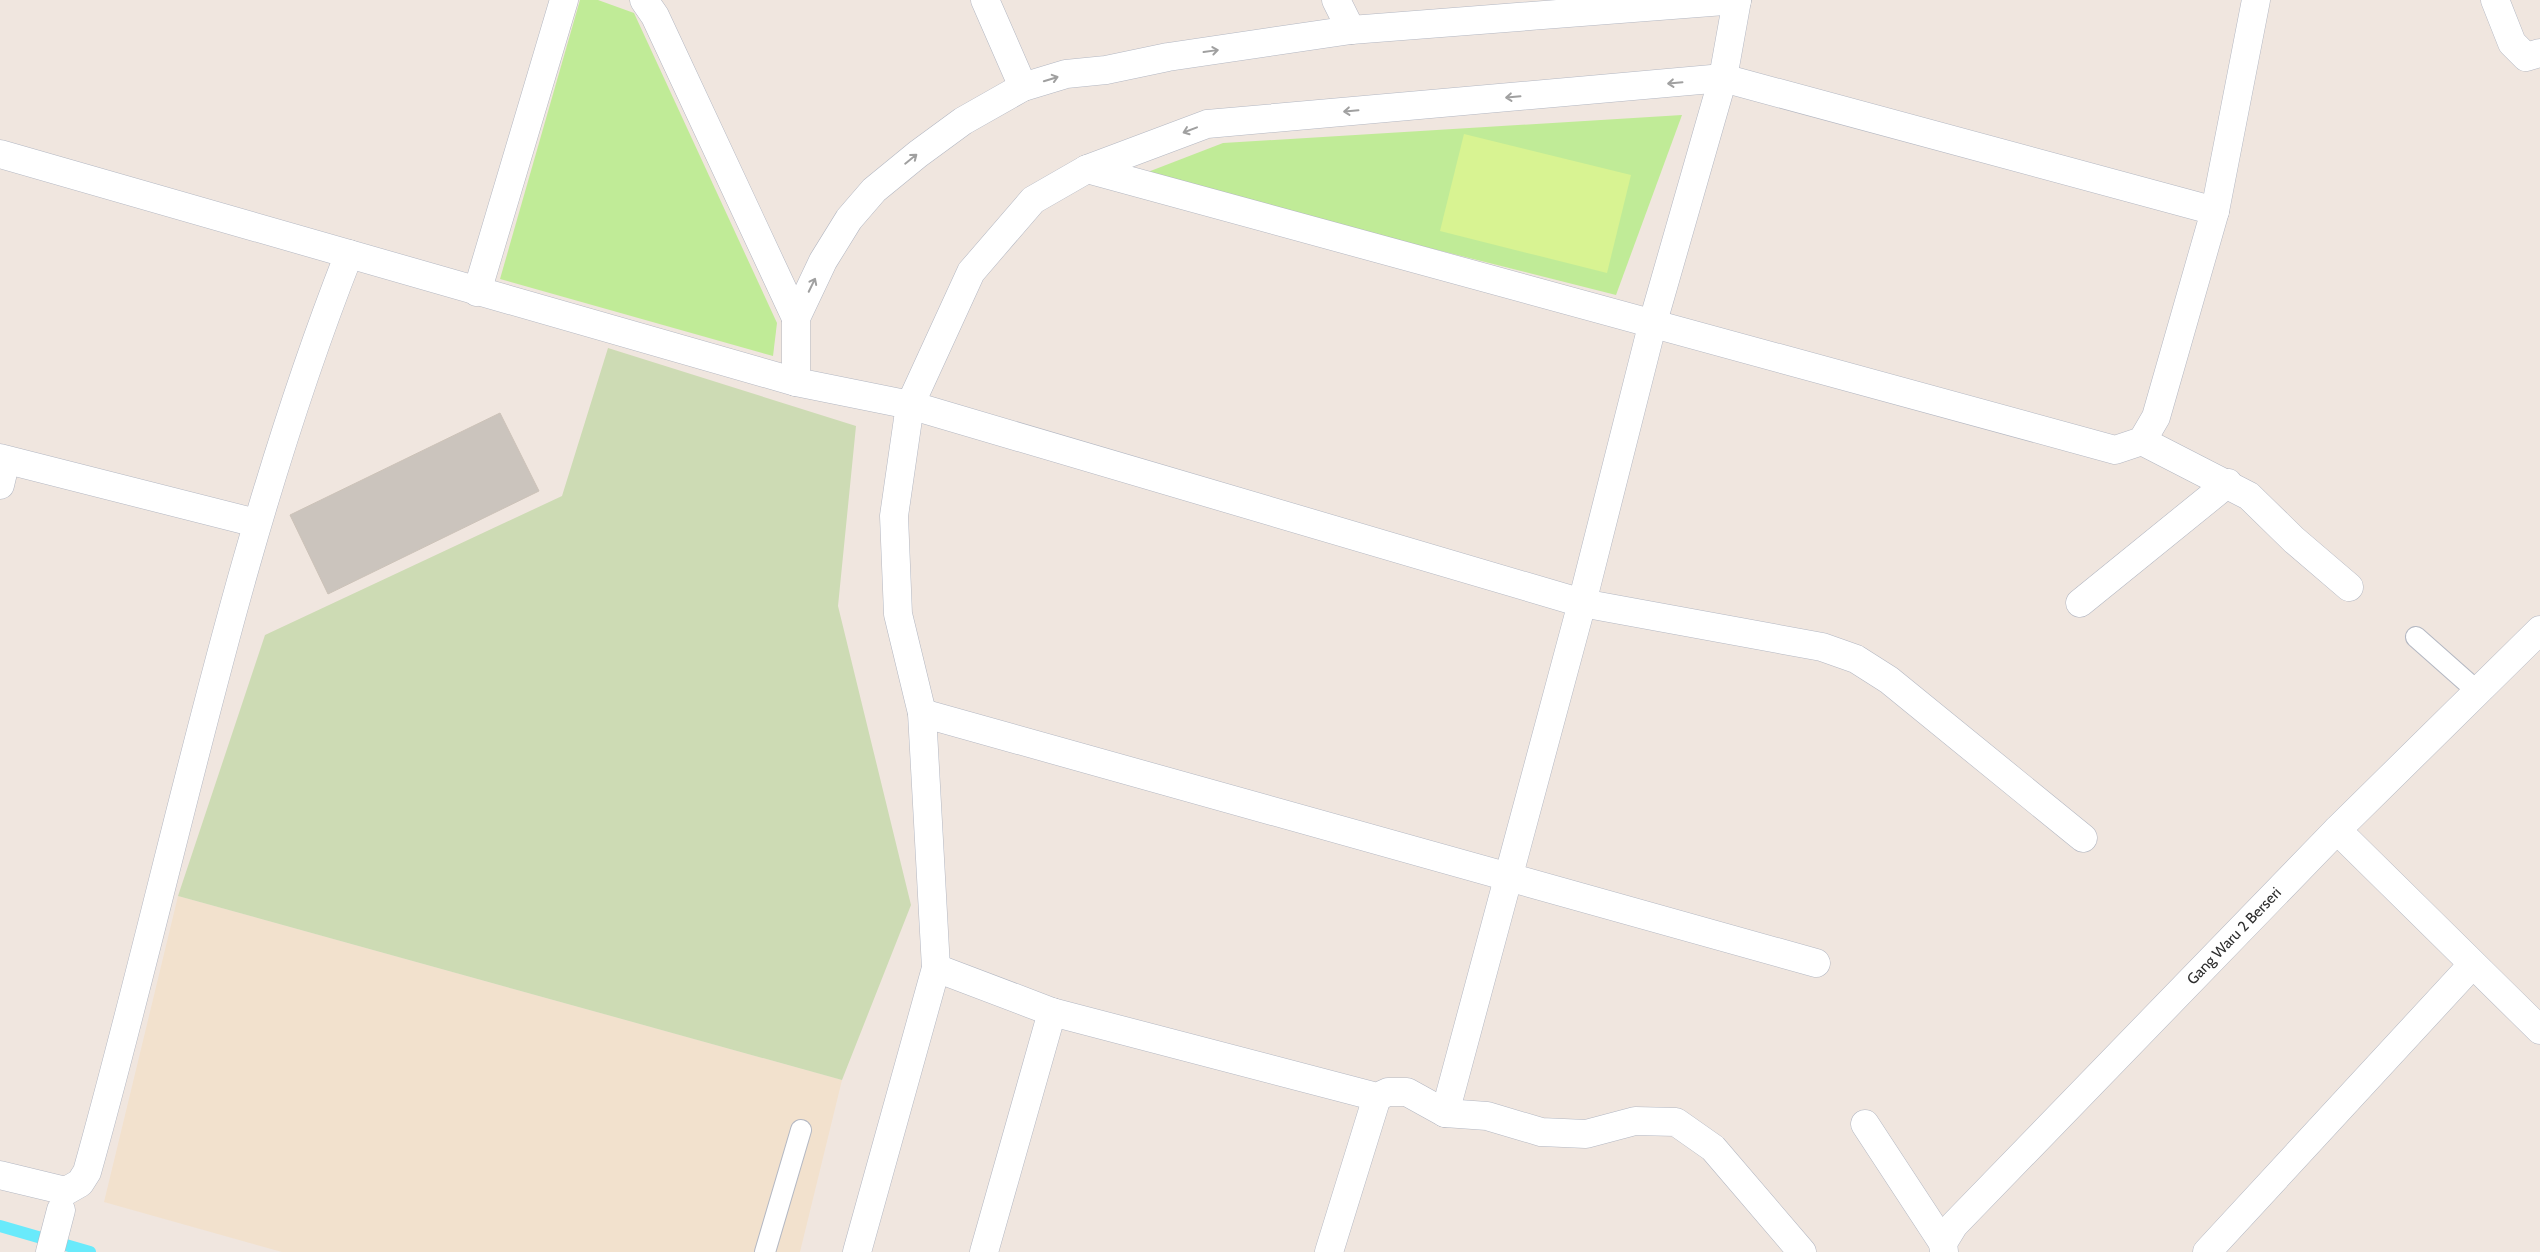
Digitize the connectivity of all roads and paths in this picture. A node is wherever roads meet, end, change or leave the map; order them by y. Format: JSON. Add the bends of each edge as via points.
{"nodes":[{"id":1,"x":564,"y":0,"type":"edge"},
{"id":2,"x":644,"y":0,"type":"edge"},
{"id":3,"x":985,"y":0,"type":"edge"},
{"id":4,"x":1336,"y":0,"type":"edge"},
{"id":5,"x":1737,"y":0,"type":"edge"},
{"id":6,"x":2256,"y":0,"type":"edge"},
{"id":7,"x":2494,"y":0,"type":"edge"},
{"id":8,"x":1351,"y":30,"type":"junction"},
{"id":9,"x":2540,"y":53,"type":"edge"},
{"id":10,"x":1724,"y":78,"type":"junction"},
{"id":11,"x":1023,"y":87,"type":"junction"},
{"id":12,"x":0,"y":154,"type":"edge"},
{"id":13,"x":1087,"y":169,"type":"junction"},
{"id":14,"x":2215,"y":211,"type":"junction"},
{"id":15,"x":349,"y":254,"type":"junction"},
{"id":16,"x":477,"y":292,"type":"junction"},
{"id":17,"x":796,"y":318,"type":"junction"},
{"id":18,"x":1654,"y":322,"type":"junction"},
{"id":19,"x":796,"y":382,"type":"junction"},
{"id":20,"x":910,"y":405,"type":"junction"},
{"id":21,"x":2142,"y":441,"type":"junction"},
{"id":22,"x":2,"y":468,"type":"edge"},
{"id":23,"x":2228,"y":483,"type":"junction"},
{"id":24,"x":256,"y":523,"type":"junction"},
{"id":25,"x":2349,"y":587,"type":"dead end"},
{"id":26,"x":1582,"y":602,"type":"junction"},
{"id":27,"x":2080,"y":603,"type":"dead end"},
{"id":28,"x":2540,"y":630,"type":"edge"},
{"id":29,"x":2416,"y":637,"type":"dead end"},
{"id":30,"x":2477,"y":691,"type":"junction"},
{"id":31,"x":922,"y":713,"type":"junction"},
{"id":32,"x":2337,"y":830,"type":"junction"},
{"id":33,"x":2083,"y":838,"type":"dead end"},
{"id":34,"x":1508,"y":878,"type":"junction"},
{"id":35,"x":1816,"y":963,"type":"dead end"},
{"id":36,"x":2472,"y":966,"type":"junction"},
{"id":37,"x":936,"y":968,"type":"junction"},
{"id":38,"x":1052,"y":1012,"type":"junction"},
{"id":39,"x":2540,"y":1030,"type":"edge"},
{"id":40,"x":1377,"y":1097,"type":"junction"},
{"id":41,"x":1445,"y":1113,"type":"junction"},
{"id":42,"x":1865,"y":1124,"type":"dead end"},
{"id":43,"x":801,"y":1130,"type":"dead end"},
{"id":44,"x":0,"y":1175,"type":"edge"},
{"id":45,"x":61,"y":1210,"type":"dead end"},
{"id":46,"x":1943,"y":1247,"type":"edge"},
{"id":47,"x":50,"y":1252,"type":"edge"},
{"id":48,"x":765,"y":1252,"type":"edge"},
{"id":49,"x":857,"y":1252,"type":"edge"},
{"id":50,"x":984,"y":1252,"type":"edge"},
{"id":51,"x":1329,"y":1252,"type":"edge"},
{"id":52,"x":1802,"y":1252,"type":"edge"},
{"id":53,"x":2208,"y":1252,"type":"edge"}],
"edges":[{"from":1,"to":16,"type":"street"},
{"from":2,"to":17,"type":"street","via":[[655,16]]},
{"from":3,"to":11,"type":"street"},
{"from":4,"to":8,"type":"street"},
{"from":5,"to":8,"type":"street"},
{"from":5,"to":10,"type":"street"},
{"from":6,"to":14,"type":"street"},
{"from":7,"to":9,"type":"street","via":[[2512,43],[2526,57]]},
{"from":11,"to":8,"type":"street","one_way":true,"via":[[1066,74]]},
{"from":10,"to":13,"type":"street","one_way":true,"via":[[1207,124]]},
{"from":10,"to":14,"type":"street"},
{"from":10,"to":18,"type":"street"},
{"from":17,"to":11,"type":"street","one_way":true,"via":[[823,261],[849,219],[874,190],[963,121]]},
{"from":12,"to":15,"type":"street"},
{"from":13,"to":18,"type":"street"},
{"from":13,"to":20,"type":"street","via":[[1032,200],[971,272]]},
{"from":14,"to":21,"type":"street","via":[[2156,417]]},
{"from":15,"to":16,"type":"street"},
{"from":15,"to":24,"type":"street"},
{"from":16,"to":19,"type":"street"},
{"from":17,"to":19,"type":"street"},
{"from":18,"to":21,"type":"street","via":[[2115,450]]},
{"from":18,"to":26,"type":"street"},
{"from":19,"to":20,"type":"street"},
{"from":20,"to":26,"type":"street"},
{"from":20,"to":31,"type":"street","via":[[894,516],[898,614]]},
{"from":21,"to":23,"type":"street"},
{"from":22,"to":24,"type":"street"},
{"from":23,"to":25,"type":"street","via":[[2250,496],[2294,540]]},
{"from":23,"to":27,"type":"street"},
{"from":24,"to":44,"type":"street","via":[[87,1172],[80,1183],[66,1191]]},
{"from":26,"to":33,"type":"street","via":[[1822,647],[1856,659],[1889,680]]},
{"from":26,"to":34,"type":"street"},
{"from":28,"to":30,"type":"street","name":"Gang Waru 2 Berseri"},
{"from":29,"to":30,"type":"lane"},
{"from":30,"to":32,"type":"street","name":"Gang Waru 2 Berseri"},
{"from":31,"to":34,"type":"street"},
{"from":31,"to":37,"type":"street"},
{"from":32,"to":36,"type":"street"},
{"from":32,"to":46,"type":"street","name":"Gang Waru 2 Berseri","via":[[1954,1225]]},
{"from":34,"to":35,"type":"street"},
{"from":34,"to":41,"type":"street"},
{"from":36,"to":39,"type":"street"},
{"from":36,"to":53,"type":"street"},
{"from":37,"to":38,"type":"street"},
{"from":37,"to":49,"type":"street"},
{"from":38,"to":40,"type":"street"},
{"from":38,"to":50,"type":"street"},
{"from":40,"to":41,"type":"street","via":[[1388,1092],[1407,1092]]},
{"from":40,"to":51,"type":"street"},
{"from":41,"to":52,"type":"street","via":[[1487,1116],[1550,1133],[1586,1134],[1635,1121],[1676,1122],[1713,1148]]},
{"from":42,"to":46,"type":"street"},
{"from":43,"to":48,"type":"lane"},
{"from":45,"to":47,"type":"street"}]}
